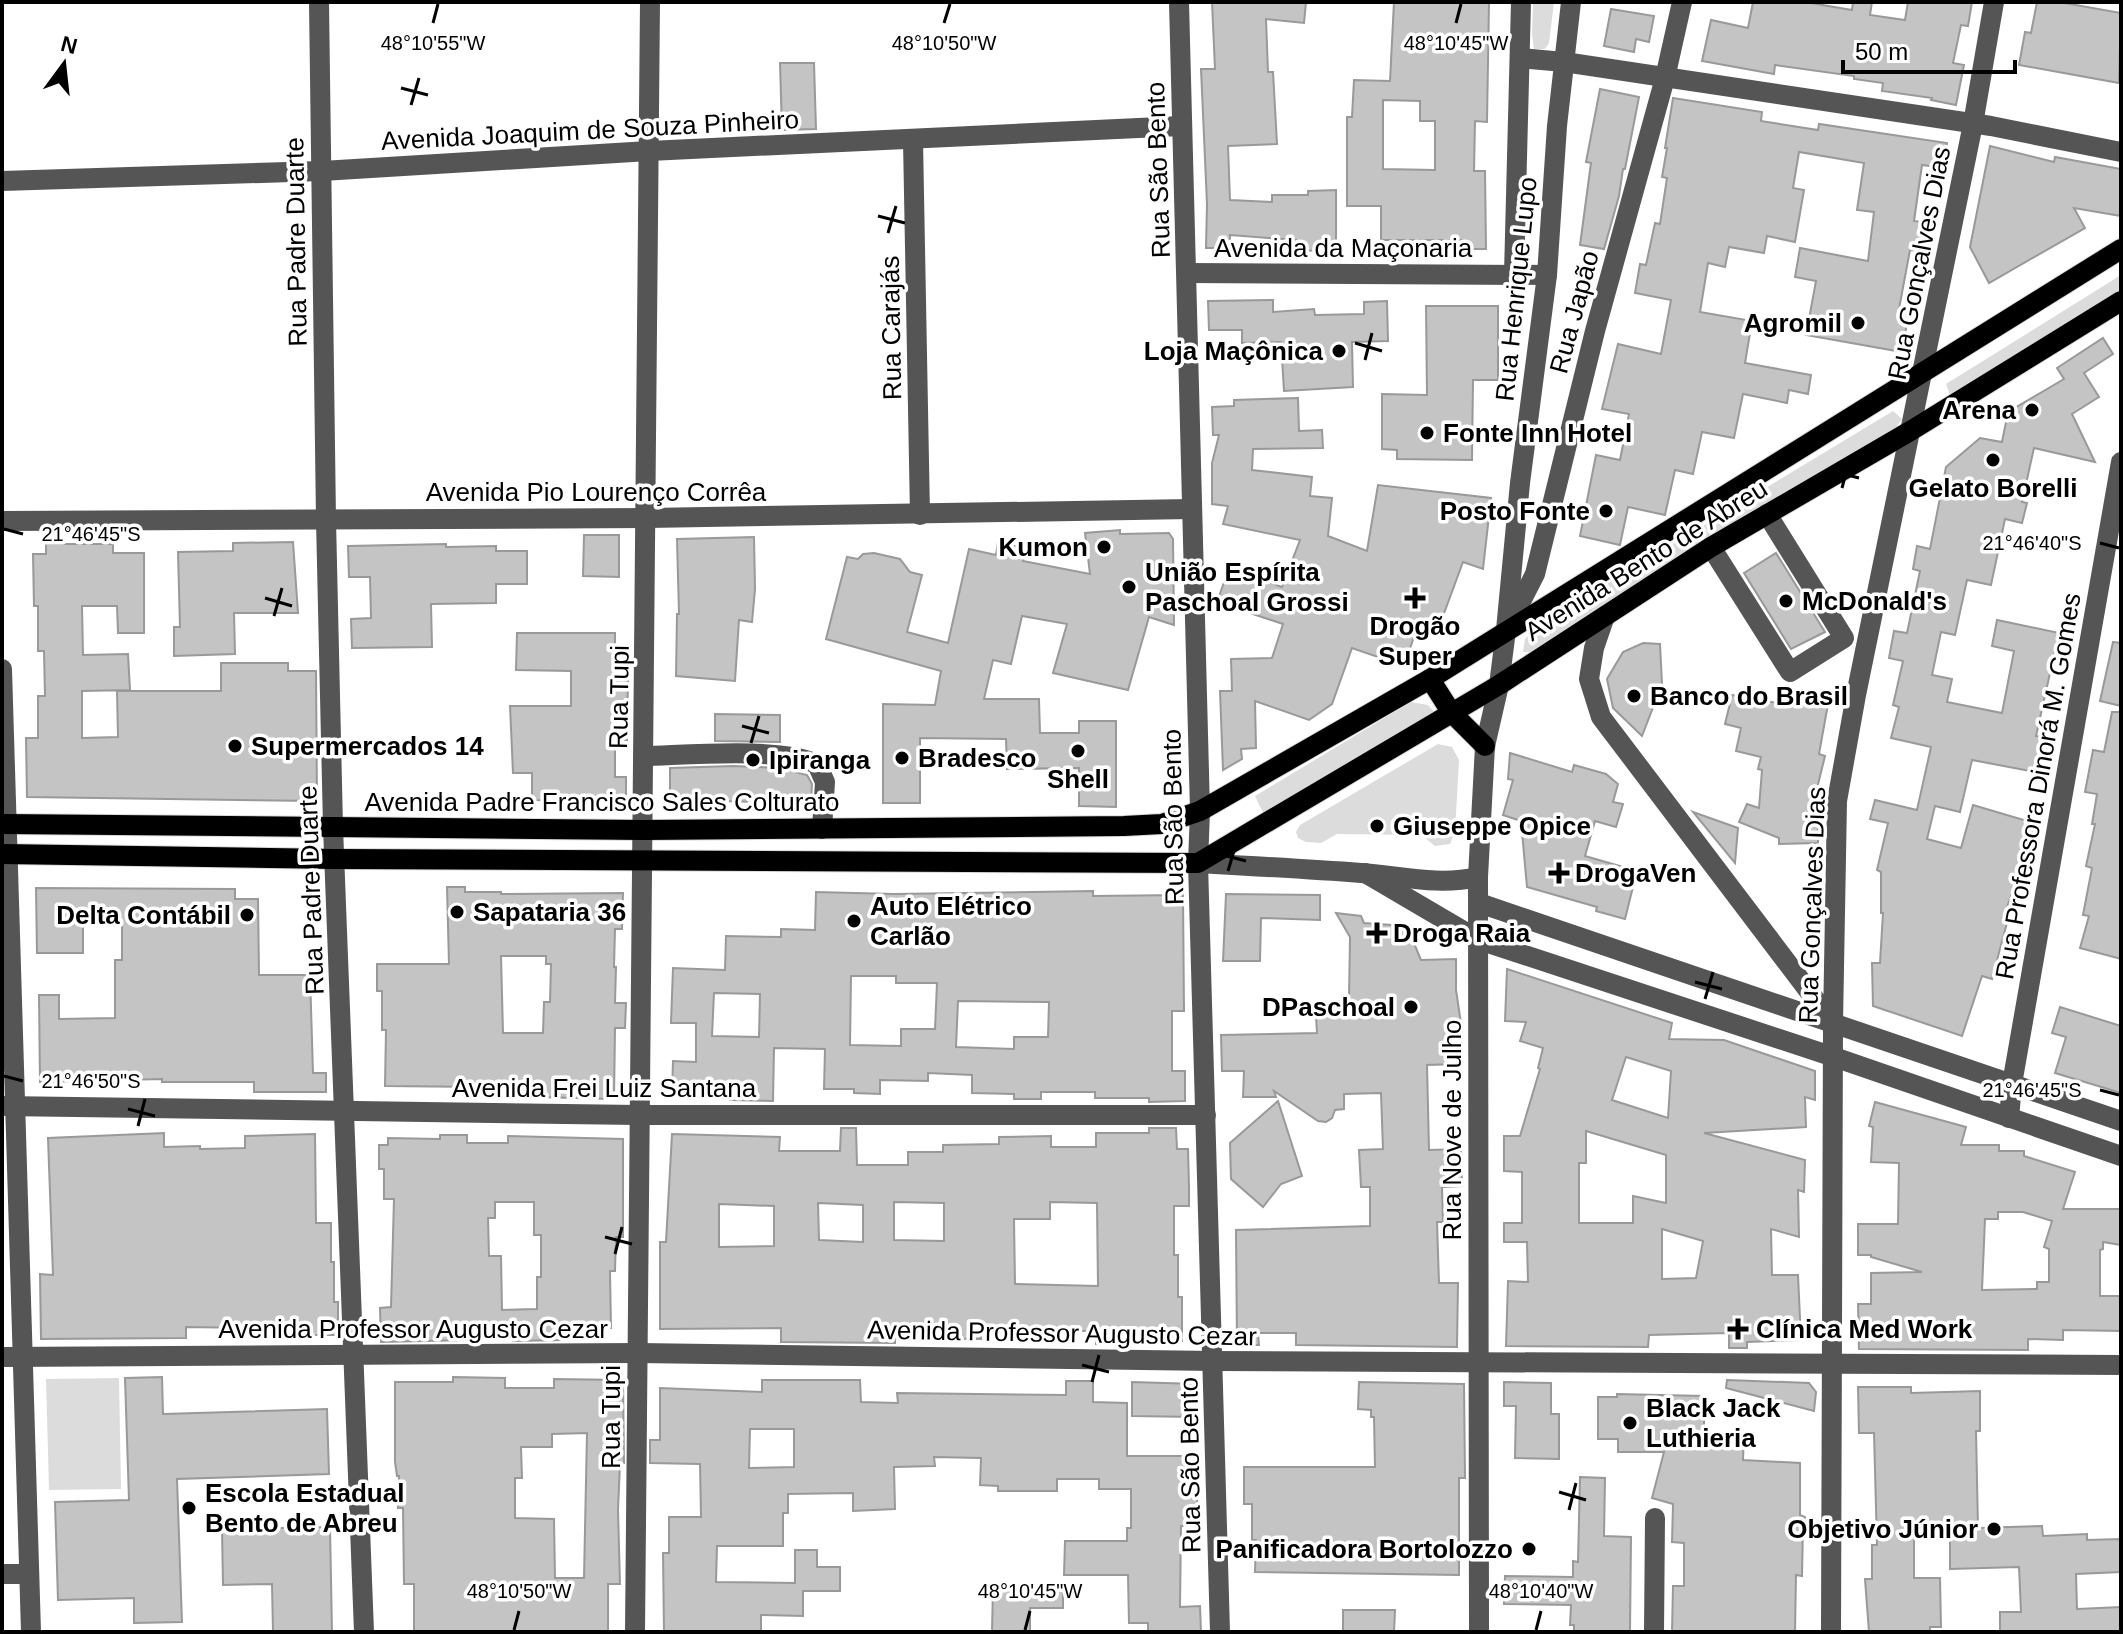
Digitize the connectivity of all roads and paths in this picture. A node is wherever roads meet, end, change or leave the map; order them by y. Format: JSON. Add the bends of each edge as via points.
{"nodes":[{"id":1,"x":319,"y":2,"type":"edge"},
{"id":2,"x":650,"y":2,"type":"edge"},
{"id":3,"x":1179,"y":2,"type":"edge"},
{"id":4,"x":1521,"y":2,"type":"edge"},
{"id":5,"x":1571,"y":2,"type":"edge"},
{"id":6,"x":1682,"y":2,"type":"edge"},
{"id":7,"x":1994,"y":2,"type":"edge"},
{"id":8,"x":1520,"y":58,"type":"junction"},
{"id":9,"x":1564,"y":62,"type":"junction"},
{"id":10,"x":1665,"y":78,"type":"junction"},
{"id":11,"x":1973,"y":124,"type":"junction"},
{"id":12,"x":1181,"y":126,"type":"junction"},
{"id":13,"x":913,"y":140,"type":"junction"},
{"id":14,"x":649,"y":151,"type":"junction"},
{"id":15,"x":2121,"y":152,"type":"edge"},
{"id":16,"x":322,"y":171,"type":"junction"},
{"id":17,"x":2,"y":181,"type":"edge"},
{"id":18,"x":2121,"y":249,"type":"edge"},
{"id":19,"x":1187,"y":273,"type":"junction"},
{"id":20,"x":1514,"y":274,"type":"junction"},
{"id":21,"x":1547,"y":275,"type":"junction"},
{"id":22,"x":2121,"y":301,"type":"edge"},
{"id":23,"x":1923,"y":373,"type":"junction"},
{"id":24,"x":1912,"y":430,"type":"junction"},
{"id":25,"x":2121,"y":462,"type":"edge"},
{"id":26,"x":1191,"y":509,"type":"junction"},
{"id":27,"x":1767,"y":514,"type":"junction"},
{"id":28,"x":920,"y":515,"type":"junction"},
{"id":29,"x":647,"y":518,"type":"junction"},
{"id":30,"x":326,"y":520,"type":"junction"},
{"id":31,"x":2,"y":521,"type":"edge"},
{"id":32,"x":1711,"y":547,"type":"junction"},
{"id":33,"x":1605,"y":616,"type":"junction"},
{"id":34,"x":1506,"y":630,"type":"junction"},
{"id":35,"x":2,"y":669,"type":"edge"},
{"id":36,"x":1430,"y":679,"type":"junction"},
{"id":37,"x":1499,"y":685,"type":"junction"},
{"id":38,"x":1451,"y":712,"type":"junction"},
{"id":39,"x":1485,"y":746,"type":"junction"},
{"id":40,"x":644,"y":756,"type":"junction"},
{"id":41,"x":1200,"y":811,"type":"junction"},
{"id":42,"x":4,"y":824,"type":"edge"},
{"id":43,"x":333,"y":827,"type":"junction"},
{"id":44,"x":822,"y":829,"type":"junction"},
{"id":45,"x":644,"y":830,"type":"junction"},
{"id":46,"x":5,"y":854,"type":"edge"},
{"id":47,"x":334,"y":859,"type":"junction"},
{"id":48,"x":644,"y":860,"type":"junction"},
{"id":49,"x":1198,"y":863,"type":"junction"},
{"id":50,"x":1365,"y":873,"type":"junction"},
{"id":51,"x":1478,"y":877,"type":"junction"},
{"id":52,"x":1479,"y":903,"type":"junction"},
{"id":53,"x":1479,"y":940,"type":"junction"},
{"id":54,"x":1833,"y":1023,"type":"junction"},
{"id":55,"x":1834,"y":1057,"type":"junction"},
{"id":56,"x":2012,"y":1084,"type":"junction"},
{"id":57,"x":8,"y":1106,"type":"edge"},
{"id":58,"x":346,"y":1112,"type":"junction"},
{"id":59,"x":639,"y":1115,"type":"junction"},
{"id":60,"x":1206,"y":1115,"type":"junction"},
{"id":61,"x":2009,"y":1118,"type":"junction"},
{"id":62,"x":2118,"y":1120,"type":"edge"},
{"id":63,"x":2112,"y":1153,"type":"edge"},
{"id":64,"x":638,"y":1353,"type":"junction"},
{"id":65,"x":354,"y":1356,"type":"junction"},
{"id":66,"x":12,"y":1357,"type":"edge"},
{"id":67,"x":1214,"y":1361,"type":"junction"},
{"id":68,"x":1477,"y":1362,"type":"junction"},
{"id":69,"x":1833,"y":1364,"type":"junction"},
{"id":70,"x":2121,"y":1365,"type":"edge"},
{"id":71,"x":1655,"y":1518,"type":"dead end"},
{"id":72,"x":2,"y":1574,"type":"edge"},
{"id":73,"x":29,"y":1574,"type":"junction"},
{"id":74,"x":31,"y":1632,"type":"edge"},
{"id":75,"x":364,"y":1632,"type":"edge"},
{"id":76,"x":635,"y":1632,"type":"edge"},
{"id":77,"x":1220,"y":1632,"type":"edge"},
{"id":78,"x":1479,"y":1632,"type":"edge"},
{"id":79,"x":1654,"y":1632,"type":"edge"},
{"id":80,"x":1831,"y":1632,"type":"edge"}],
"edges":[{"from":1,"to":16,"type":"street","name":"Rua Padre Duarte"},
{"from":2,"to":14,"type":"street","name":"Rua Tupi"},
{"from":3,"to":12,"type":"street","name":"Rua São Bento"},
{"from":4,"to":8,"type":"street"},
{"from":5,"to":9,"type":"street","name":"Rua Henrique Lupo"},
{"from":6,"to":10,"type":"street","name":"Rua Japão"},
{"from":7,"to":11,"type":"street","name":"Rua Gonçalves Dias"},
{"from":8,"to":9,"type":"street"},
{"from":8,"to":20,"type":"street"},
{"from":9,"to":10,"type":"street"},
{"from":9,"to":21,"type":"street","name":"Rua Henrique Lupo"},
{"from":10,"to":11,"type":"street"},
{"from":10,"to":34,"type":"street","name":"Rua Japão","via":[[1535,574]]},
{"from":11,"to":15,"type":"street"},
{"from":11,"to":23,"type":"street","name":"Rua Gonçalves Dias"},
{"from":12,"to":13,"type":"street","name":"Avenida Joaquim de Souza Pinheiro"},
{"from":12,"to":19,"type":"street","name":"Rua São Bento"},
{"from":13,"to":14,"type":"street","name":"Avenida Joaquim de Souza Pinheiro"},
{"from":13,"to":28,"type":"street","name":"Rua Carajás"},
{"from":14,"to":16,"type":"street","name":"Avenida Joaquim de Souza Pinheiro"},
{"from":14,"to":29,"type":"street","name":"Rua Tupi"},
{"from":16,"to":17,"type":"street","name":"Avenida Joaquim de Souza Pinheiro"},
{"from":16,"to":30,"type":"street","name":"Rua Padre Duarte"},
{"from":18,"to":23,"type":"main road","name":"Avenida Bento de Abreu"},
{"from":19,"to":20,"type":"street","name":"Avenida da Maçonaria"},
{"from":19,"to":26,"type":"street","name":"Rua São Bento"},
{"from":20,"to":21,"type":"street","name":"Avenida da Maçonaria"},
{"from":21,"to":34,"type":"street","name":"Rua Henrique Lupo"},
{"from":22,"to":24,"type":"main road","name":"Avenida Bento de Abreu"},
{"from":23,"to":24,"type":"street","name":"Rua Gonçalves Dias"},
{"from":23,"to":34,"type":"main road","name":"Avenida Bento de Abreu"},
{"from":24,"to":27,"type":"main road","name":"Avenida Bento de Abreu"},
{"from":24,"to":54,"type":"street","name":"Rua Gonçalves Dias","via":[[1837,801]]},
{"from":25,"to":56,"type":"street","name":"Rua Professora Dinorá M. Gomes"},
{"from":26,"to":28,"type":"street","name":"Avenida Pio Lourenço Corrêa"},
{"from":26,"to":41,"type":"street","name":"Rua São Bento"},
{"from":27,"to":32,"type":"main road","name":"Avenida Bento de Abreu"},
{"from":27,"to":32,"type":"street","via":[[1844,638],[1790,672]]},
{"from":28,"to":29,"type":"street","name":"Avenida Pio Lourenço Corrêa"},
{"from":29,"to":30,"type":"street","name":"Avenida Pio Lourenço Corrêa"},
{"from":29,"to":40,"type":"street","name":"Rua Tupi"},
{"from":30,"to":31,"type":"street","name":"Avenida Pio Lourenço Corrêa"},
{"from":30,"to":43,"type":"street","name":"Rua Padre Duarte"},
{"from":32,"to":33,"type":"main road","name":"Avenida Bento de Abreu"},
{"from":33,"to":37,"type":"main road","name":"Avenida Bento de Abreu"},
{"from":33,"to":54,"type":"street","via":[[1589,679],[1601,717]]},
{"from":34,"to":36,"type":"main road","name":"Avenida Bento de Abreu"},
{"from":34,"to":37,"type":"street","name":"Rua Nove de Julho"},
{"from":35,"to":42,"type":"street"},
{"from":36,"to":38,"type":"main road"},
{"from":36,"to":41,"type":"main road","name":"Avenida Bento de Abreu"},
{"from":37,"to":38,"type":"main road","name":"Avenida Bento de Abreu"},
{"from":37,"to":39,"type":"street","name":"Rua Nove de Julho"},
{"from":38,"to":39,"type":"main road"},
{"from":38,"to":49,"type":"main road","name":"Avenida Bento de Abreu"},
{"from":39,"to":51,"type":"street","name":"Rua Nove de Julho"},
{"from":40,"to":44,"type":"street","via":[[803,758],[817,764],[825,782]]},
{"from":40,"to":45,"type":"street","name":"Rua Tupi"},
{"from":41,"to":44,"type":"main road","name":"Avenida Padre Francisco Sales Colturato","via":[[1162,824],[1124,826]]},
{"from":41,"to":49,"type":"street","name":"Rua São Bento"},
{"from":42,"to":43,"type":"main road","name":"Avenida Padre Francisco Sales Colturato"},
{"from":42,"to":46,"type":"street"},
{"from":43,"to":45,"type":"main road","name":"Avenida Padre Francisco Sales Colturato"},
{"from":43,"to":47,"type":"street","name":"Rua Padre Duarte"},
{"from":44,"to":45,"type":"main road","name":"Avenida Padre Francisco Sales Colturato"},
{"from":45,"to":48,"type":"street","name":"Rua Tupi"},
{"from":46,"to":47,"type":"main road"},
{"from":46,"to":57,"type":"street"},
{"from":47,"to":48,"type":"main road"},
{"from":47,"to":58,"type":"street","name":"Rua Padre Duarte"},
{"from":48,"to":49,"type":"main road"},
{"from":48,"to":59,"type":"street","name":"Rua Tupi"},
{"from":49,"to":50,"type":"street"},
{"from":49,"to":60,"type":"street","name":"Rua São Bento"},
{"from":50,"to":51,"type":"street","via":[[1434,882]]},
{"from":50,"to":53,"type":"street"},
{"from":51,"to":52,"type":"street","name":"Rua Nove de Julho"},
{"from":52,"to":53,"type":"street","name":"Rua Nove de Julho"},
{"from":52,"to":54,"type":"street"},
{"from":53,"to":55,"type":"street"},
{"from":53,"to":68,"type":"street","name":"Rua Nove de Julho"},
{"from":54,"to":55,"type":"street","name":"Rua Gonçalves Dias"},
{"from":54,"to":56,"type":"street"},
{"from":55,"to":61,"type":"street"},
{"from":55,"to":69,"type":"street","name":"Rua Gonçalves Dias"},
{"from":56,"to":61,"type":"street","name":"Rua Professora Dinorá M. Gomes"},
{"from":56,"to":62,"type":"street"},
{"from":57,"to":58,"type":"street","name":"Avenida Frei Luiz Santana"},
{"from":57,"to":66,"type":"street"},
{"from":58,"to":59,"type":"street","name":"Avenida Frei Luiz Santana"},
{"from":58,"to":65,"type":"street","name":"Rua Padre Duarte"},
{"from":59,"to":60,"type":"street","name":"Avenida Frei Luiz Santana"},
{"from":59,"to":64,"type":"street","name":"Rua Tupi"},
{"from":60,"to":67,"type":"street","name":"Rua São Bento"},
{"from":61,"to":63,"type":"street"},
{"from":62,"to":63,"type":"street"},
{"from":64,"to":65,"type":"street","name":"Avenida Professor Augusto Cezar"},
{"from":64,"to":67,"type":"street","name":"Avenida Professor Augusto Cezar"},
{"from":64,"to":76,"type":"street","name":"Rua Tupi"},
{"from":65,"to":66,"type":"street","name":"Avenida Professor Augusto Cezar"},
{"from":65,"to":75,"type":"street","name":"Rua Padre Duarte"},
{"from":66,"to":73,"type":"street"},
{"from":67,"to":68,"type":"street","name":"Avenida Professor Augusto Cezar"},
{"from":67,"to":77,"type":"street","name":"Rua São Bento"},
{"from":68,"to":69,"type":"street","name":"Avenida Professor Augusto Cezar"},
{"from":68,"to":78,"type":"street","name":"Rua Nove de Julho"},
{"from":69,"to":70,"type":"street","name":"Avenida Professor Augusto Cezar"},
{"from":69,"to":80,"type":"street","name":"Rua Gonçalves Dias"},
{"from":71,"to":79,"type":"street"},
{"from":72,"to":73,"type":"street"},
{"from":73,"to":74,"type":"street"}]}
